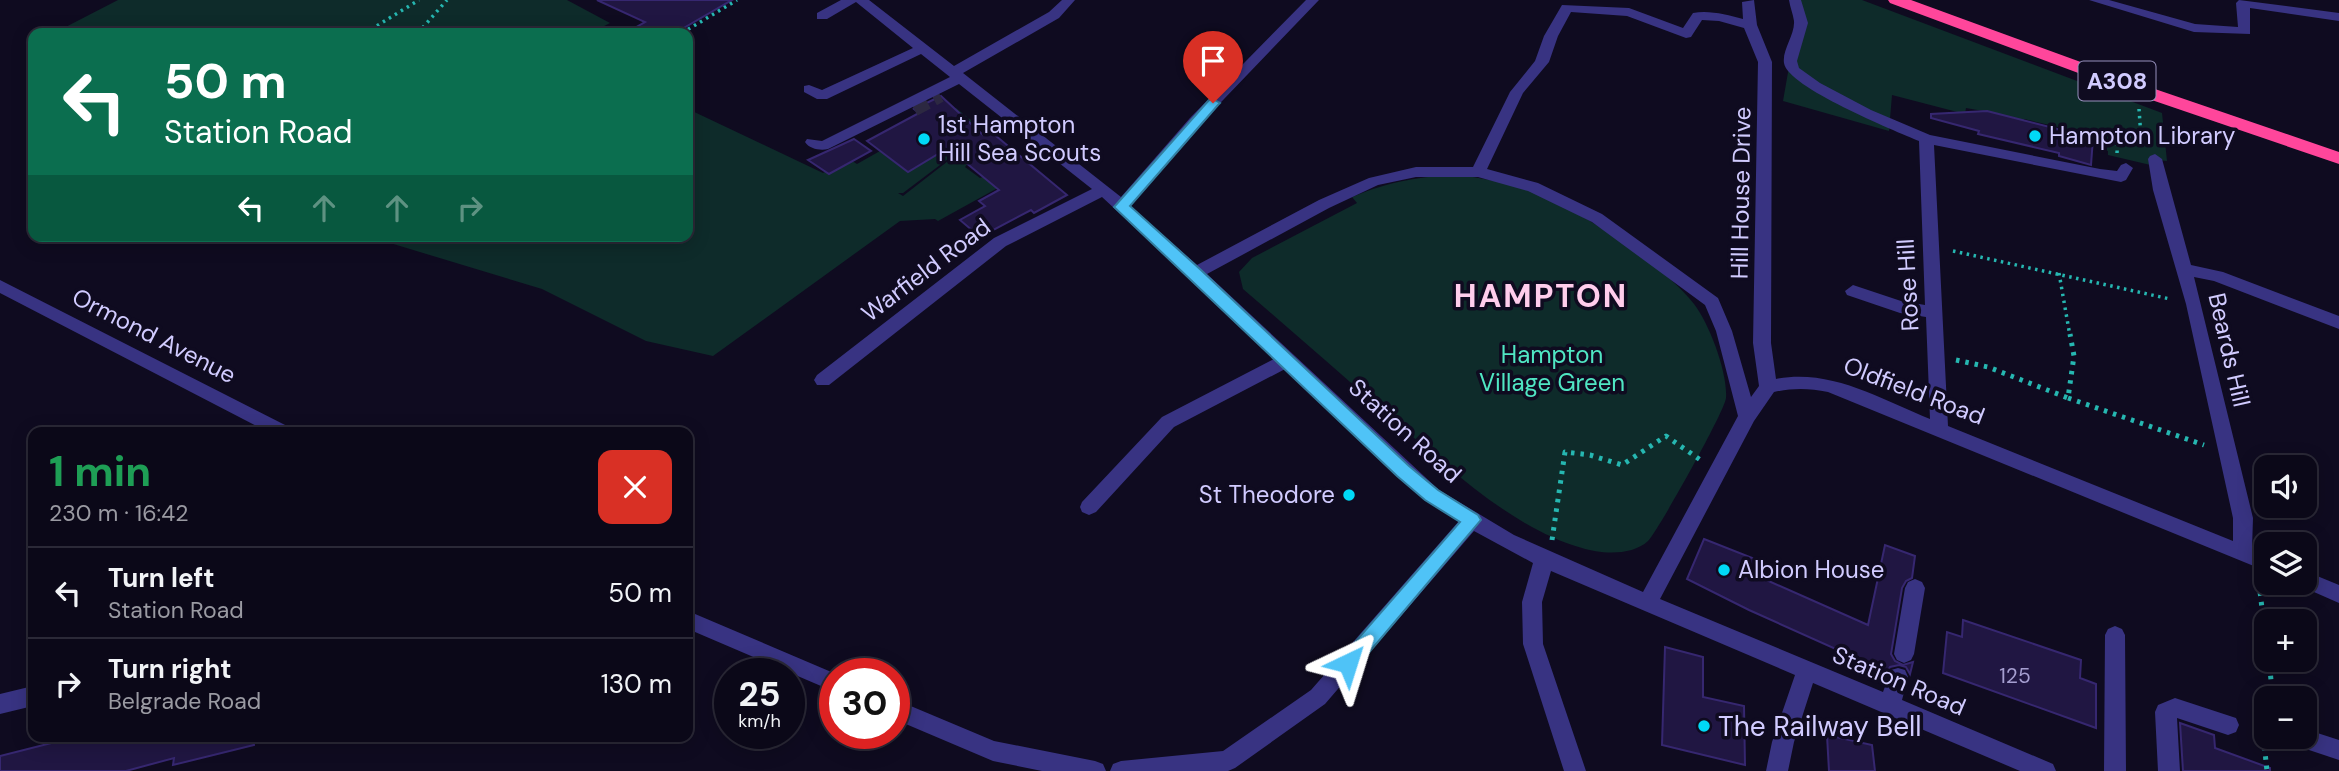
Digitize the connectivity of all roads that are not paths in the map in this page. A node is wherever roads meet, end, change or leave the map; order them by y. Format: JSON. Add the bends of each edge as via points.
{"nodes":[{"id":1,"x":851,"y":0,"type":"edge"},
{"id":2,"x":861,"y":0,"type":"edge"},
{"id":3,"x":1069,"y":0,"type":"edge"},
{"id":4,"x":1313,"y":0,"type":"edge"},
{"id":5,"x":1795,"y":0,"type":"edge"},
{"id":6,"x":1896,"y":0,"type":"edge"},
{"id":7,"x":2095,"y":0,"type":"edge"},
{"id":8,"x":1749,"y":2,"type":"dead end"},
{"id":9,"x":822,"y":16,"type":"dead end"},
{"id":10,"x":2339,"y":17,"type":"edge"},
{"id":11,"x":1750,"y":25,"type":"junction"},
{"id":12,"x":923,"y":48,"type":"junction"},
{"id":13,"x":959,"y":78,"type":"junction"},
{"id":14,"x":809,"y":89,"type":"dead end"},
{"id":15,"x":940,"y":95,"type":"tunnel mouth"},
{"id":16,"x":914,"y":109,"type":"tunnel mouth"},
{"id":17,"x":862,"y":111,"type":"dead end"},
{"id":18,"x":873,"y":127,"type":"junction"},
{"id":19,"x":1926,"y":139,"type":"junction"},
{"id":20,"x":812,"y":142,"type":"dead end"},
{"id":21,"x":2339,"y":158,"type":"edge"},
{"id":22,"x":2155,"y":159,"type":"road end"},
{"id":23,"x":2126,"y":168,"type":"road end"},
{"id":24,"x":1478,"y":172,"type":"junction"},
{"id":25,"x":1103,"y":190,"type":"junction"},
{"id":26,"x":1121,"y":207,"type":"junction"},
{"id":27,"x":2183,"y":269,"type":"junction"},
{"id":28,"x":1196,"y":273,"type":"junction"},
{"id":29,"x":0,"y":286,"type":"edge"},
{"id":30,"x":1853,"y":292,"type":"dead end"},
{"id":31,"x":1934,"y":313,"type":"junction"},
{"id":32,"x":2339,"y":323,"type":"edge"},
{"id":33,"x":1288,"y":360,"type":"junction"},
{"id":34,"x":823,"y":380,"type":"dead end"},
{"id":35,"x":1768,"y":387,"type":"junction"},
{"id":36,"x":1747,"y":416,"type":"junction"},
{"id":37,"x":273,"y":427,"type":"edge"},
{"id":38,"x":1939,"y":428,"type":"junction"},
{"id":39,"x":1089,"y":507,"type":"dead end"},
{"id":40,"x":1472,"y":520,"type":"junction"},
{"id":41,"x":2254,"y":558,"type":"edge"},
{"id":42,"x":1544,"y":559,"type":"junction"},
{"id":43,"x":2317,"y":584,"type":"edge"},
{"id":44,"x":1915,"y":589,"type":"dead end"},
{"id":45,"x":2339,"y":594,"type":"edge"},
{"id":46,"x":1648,"y":602,"type":"junction"},
{"id":47,"x":693,"y":622,"type":"edge"},
{"id":48,"x":2115,"y":635,"type":"dead end"},
{"id":49,"x":1904,"y":654,"type":"dead end"},
{"id":50,"x":1807,"y":671,"type":"junction"},
{"id":51,"x":819,"y":676,"type":"edge"},
{"id":52,"x":1898,"y":677,"type":"dead end"},
{"id":53,"x":28,"y":697,"type":"edge"},
{"id":54,"x":0,"y":704,"type":"edge"},
{"id":55,"x":1890,"y":706,"type":"junction"},
{"id":56,"x":910,"y":716,"type":"edge"},
{"id":57,"x":2228,"y":725,"type":"dead end"},
{"id":58,"x":2317,"y":743,"type":"edge"},
{"id":59,"x":2339,"y":750,"type":"edge"},
{"id":60,"x":1574,"y":766,"type":"edge"},
{"id":61,"x":1095,"y":771,"type":"edge"},
{"id":62,"x":1121,"y":771,"type":"edge"},
{"id":63,"x":1777,"y":771,"type":"edge"},
{"id":64,"x":2045,"y":771,"type":"edge"},
{"id":65,"x":2115,"y":771,"type":"edge"},
{"id":66,"x":2169,"y":771,"type":"edge"}],
"edges":[{"from":1,"to":9,"type":"street"},
{"from":2,"to":12,"type":"street","name":"Station Road"},
{"from":3,"to":13,"type":"street","via":[[1054,15]]},
{"from":4,"to":26,"type":"street","via":[[1195,121]]},
{"from":5,"to":19,"type":"street","via":[[1801,23],[1790,61],[1793,70],[1866,113]]},
{"from":6,"to":21,"type":"highway","number":"A308"},
{"from":7,"to":10,"type":"street","via":[[2194,28],[2245,31],[2243,4]]},
{"from":8,"to":11,"type":"street","name":"Hill House Drive"},
{"from":11,"to":24,"type":"street","via":[[1698,16],[1686,34],[1629,12],[1567,9],[1542,62],[1517,92]]},
{"from":11,"to":35,"type":"street","name":"Hill House Drive","via":[[1765,62],[1762,330]]},
{"from":12,"to":13,"type":"street","name":"Station Road"},
{"from":12,"to":14,"type":"street","via":[[822,96]]},
{"from":13,"to":15,"type":"street"},
{"from":13,"to":18,"type":"street"},
{"from":13,"to":25,"type":"street","name":"Station Road"},
{"from":16,"to":18,"type":"street"},
{"from":17,"to":18,"type":"street"},
{"from":18,"to":20,"type":"street","via":[[824,146]]},
{"from":19,"to":23,"type":"street","via":[[2100,174],[2121,177]]},
{"from":19,"to":31,"type":"street","name":"Rose Hill"},
{"from":22,"to":27,"type":"street","name":"Beards Hill"},
{"from":24,"to":28,"type":"street","via":[[1416,172],[1374,181]]},
{"from":24,"to":36,"type":"street","via":[[1533,187],[1597,218],[1712,302]]},
{"from":25,"to":26,"type":"street","name":"Station Road"},
{"from":25,"to":34,"type":"street","name":"Warfield Road","via":[[1000,242]]},
{"from":26,"to":28,"type":"street","name":"Station Road"},
{"from":27,"to":32,"type":"street","via":[[2217,276]]},
{"from":27,"to":41,"type":"street","name":"Beards Hill"},
{"from":28,"to":33,"type":"street","name":"Station Road"},
{"from":29,"to":37,"type":"street","name":"Ormond Avenue"},
{"from":30,"to":31,"type":"street"},
{"from":31,"to":38,"type":"street","name":"Rose Hill"},
{"from":33,"to":39,"type":"street","via":[[1168,422]]},
{"from":33,"to":40,"type":"street","name":"Station Road","via":[[1403,471]]},
{"from":35,"to":36,"type":"street"},
{"from":35,"to":38,"type":"street","name":"Oldfield Road","via":[[1791,380],[1811,381]]},
{"from":36,"to":46,"type":"street"},
{"from":38,"to":41,"type":"street","name":"Oldfield Road"},
{"from":40,"to":42,"type":"street","name":"Station Road"},
{"from":40,"to":62,"type":"street","via":[[1318,697],[1227,761]]},
{"from":42,"to":46,"type":"street","name":"Station Road"},
{"from":42,"to":60,"type":"street","via":[[1531,612],[1533,644]]},
{"from":43,"to":45,"type":"street"},
{"from":44,"to":49,"type":"street"},
{"from":46,"to":50,"type":"street","name":"Station Road"},
{"from":47,"to":51,"type":"street"},
{"from":48,"to":65,"type":"street"},
{"from":50,"to":55,"type":"street","name":"Station Road"},
{"from":50,"to":63,"type":"street"},
{"from":52,"to":55,"type":"street"},
{"from":53,"to":54,"type":"street"},
{"from":55,"to":64,"type":"street","name":"Station Road"},
{"from":56,"to":61,"type":"street","via":[[993,751]]},
{"from":57,"to":66,"type":"street","via":[[2175,708],[2166,712]]},
{"from":58,"to":59,"type":"street"}]}
